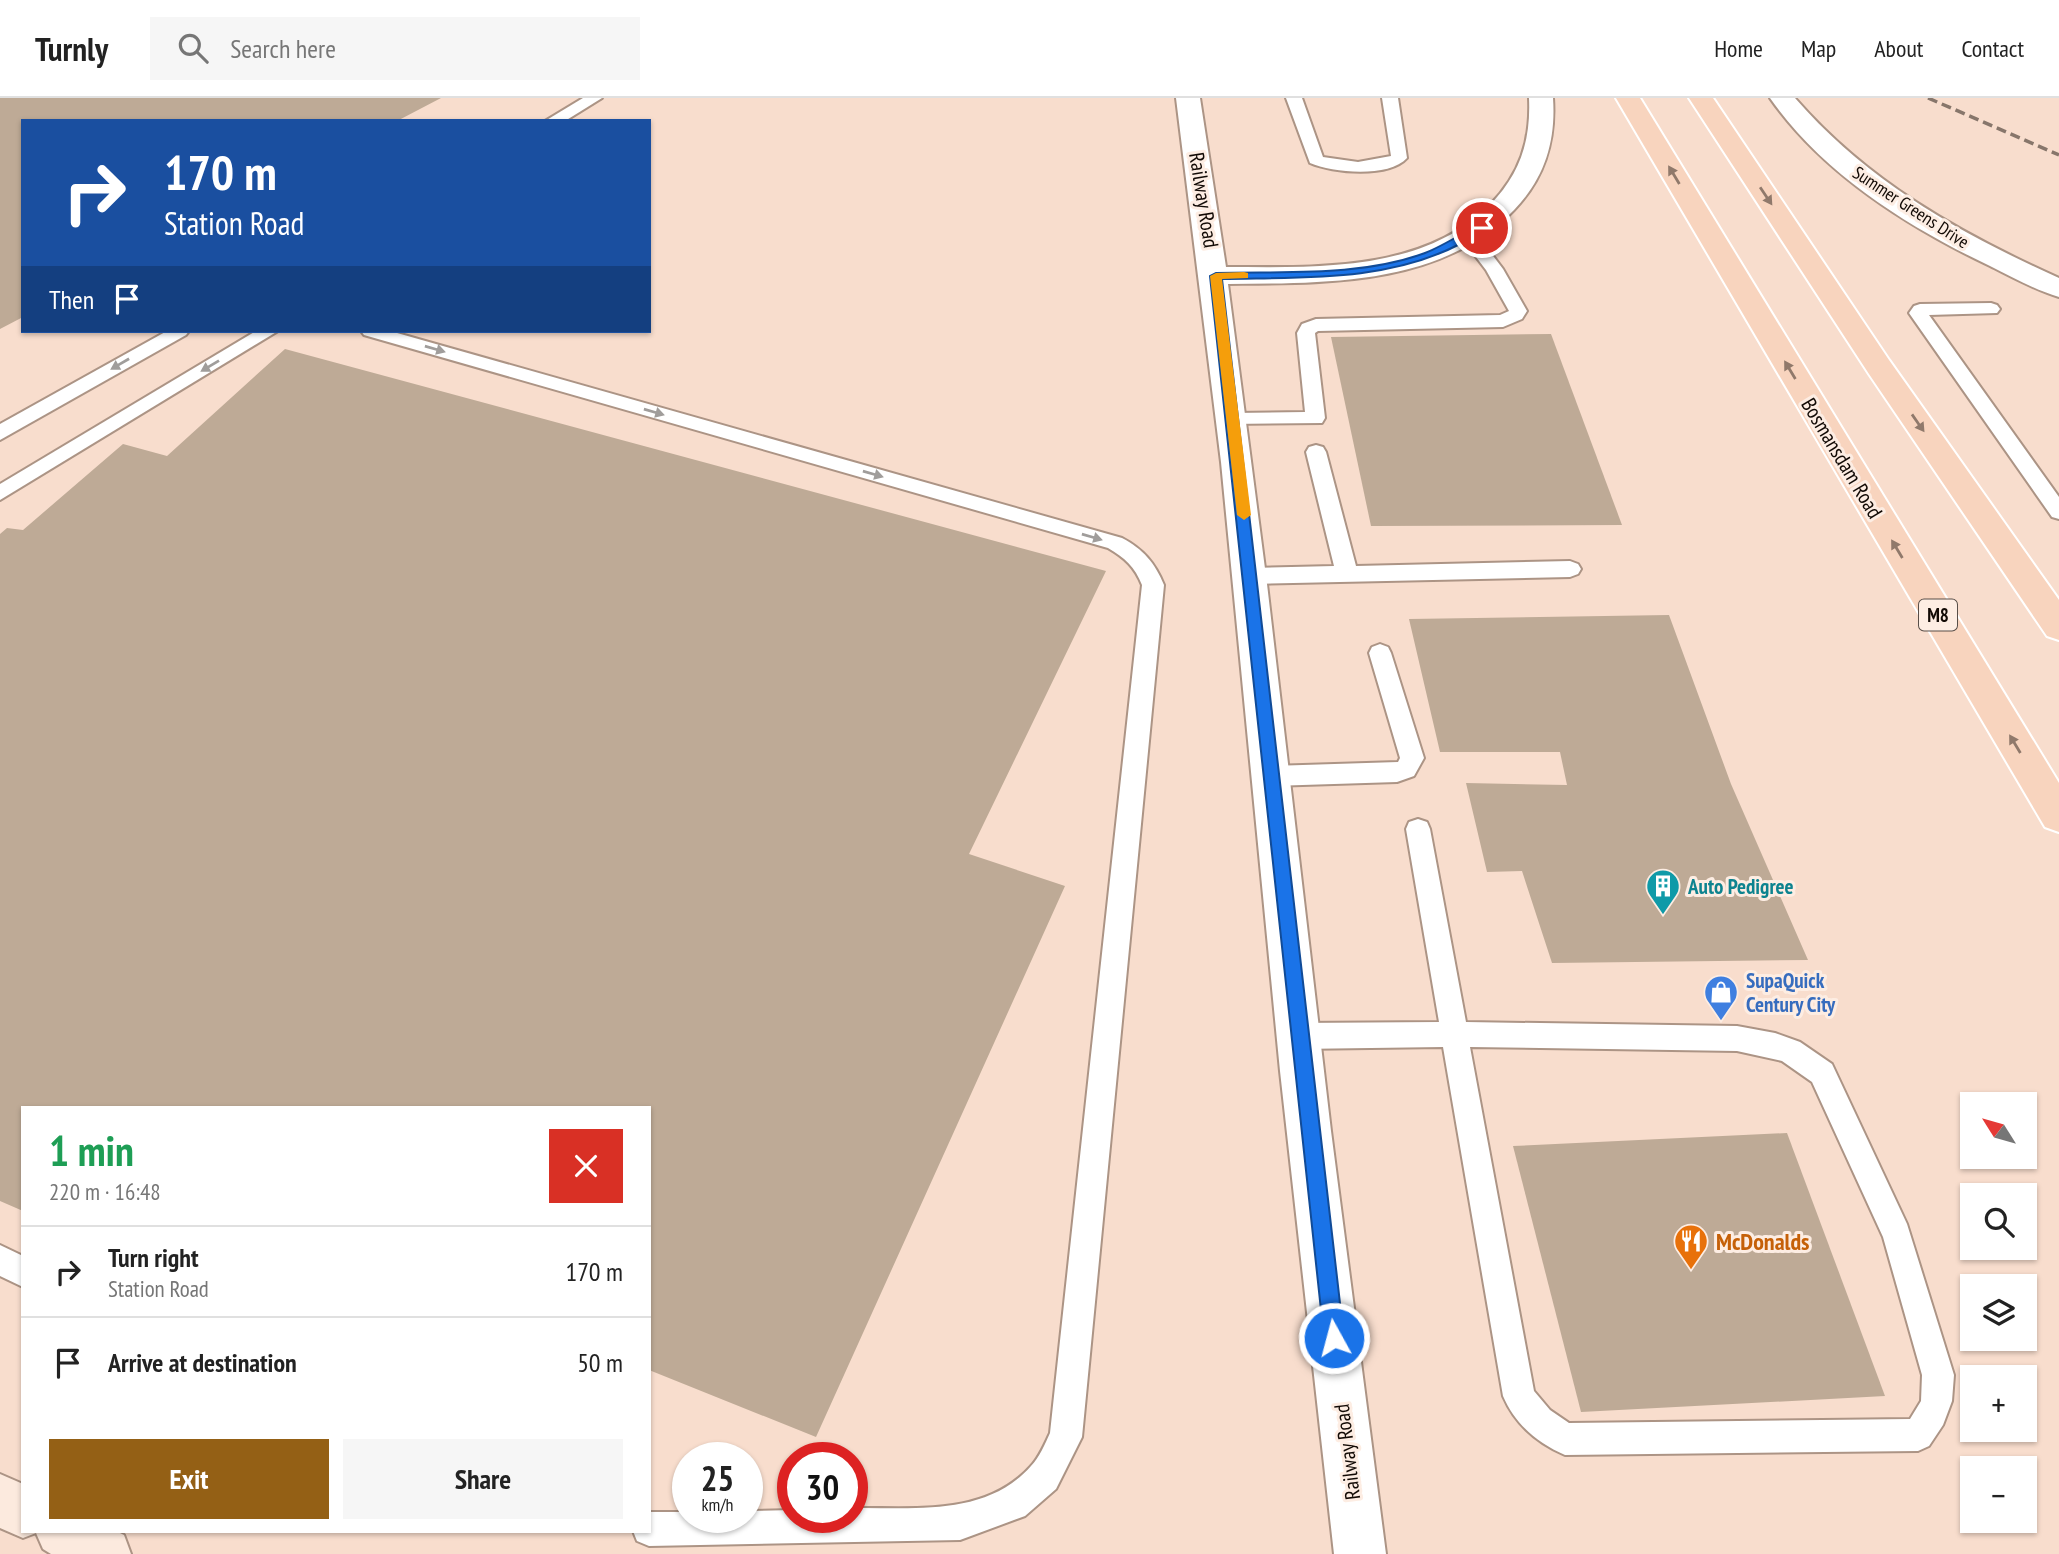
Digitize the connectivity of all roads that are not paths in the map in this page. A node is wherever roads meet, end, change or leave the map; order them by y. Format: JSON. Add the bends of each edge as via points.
{"nodes":[{"id":1,"x":594,"y":98,"type":"edge"},
{"id":2,"x":1188,"y":98,"type":"edge"},
{"id":3,"x":1294,"y":98,"type":"edge"},
{"id":4,"x":1390,"y":98,"type":"edge"},
{"id":5,"x":1541,"y":98,"type":"edge"},
{"id":6,"x":1628,"y":98,"type":"edge"},
{"id":7,"x":1701,"y":98,"type":"edge"},
{"id":8,"x":1782,"y":98,"type":"edge"},
{"id":9,"x":557,"y":119,"type":"edge"},
{"id":10,"x":1469,"y":236,"type":"junction"},
{"id":11,"x":1216,"y":276,"type":"junction"},
{"id":12,"x":2059,"y":288,"type":"edge"},
{"id":13,"x":1992,"y":309,"type":"dead end"},
{"id":14,"x":176,"y":333,"type":"edge"},
{"id":15,"x":266,"y":333,"type":"edge"},
{"id":16,"x":377,"y":333,"type":"edge"},
{"id":17,"x":1234,"y":419,"type":"junction"},
{"id":18,"x":0,"y":433,"type":"edge"},
{"id":19,"x":1316,"y":452,"type":"dead end"},
{"id":20,"x":0,"y":493,"type":"edge"},
{"id":21,"x":2059,"y":512,"type":"edge"},
{"id":22,"x":1570,"y":569,"type":"dead end"},
{"id":23,"x":1347,"y":574,"type":"junction"},
{"id":24,"x":1250,"y":576,"type":"junction"},
{"id":25,"x":2059,"y":627,"type":"edge"},
{"id":26,"x":1380,"y":653,"type":"dead end"},
{"id":27,"x":1271,"y":776,"type":"junction"},
{"id":28,"x":2056,"y":813,"type":"edge"},
{"id":29,"x":1418,"y":829,"type":"dead end"},
{"id":30,"x":1454,"y":1035,"type":"junction"},
{"id":31,"x":1298,"y":1036,"type":"junction"},
{"id":32,"x":0,"y":1260,"type":"edge"},
{"id":33,"x":21,"y":1271,"type":"edge"},
{"id":34,"x":0,"y":1500,"type":"edge"},
{"id":35,"x":21,"y":1511,"type":"edge"},
{"id":36,"x":651,"y":1530,"type":"edge"},
{"id":37,"x":65,"y":1533,"type":"edge"},
{"id":38,"x":105,"y":1554,"type":"edge"},
{"id":39,"x":1360,"y":1554,"type":"edge"}],
"edges":[{"from":1,"to":9,"type":"lane"},
{"from":2,"to":11,"type":"street","name":"Railway Road"},
{"from":3,"to":4,"type":"lane","via":[[1316,160],[1335,168],[1399,158]]},
{"from":5,"to":10,"type":"street","via":[[1538,152],[1525,181],[1507,204]]},
{"from":28,"to":6,"type":"main road","name":"Bosmansdam Road","number":"M8","one_way":true},
{"from":7,"to":25,"type":"main road","one_way":true},
{"from":8,"to":12,"type":"street","name":"Summer Greens Drive","via":[[1819,141],[1904,207],[1994,258]]},
{"from":10,"to":11,"type":"street","via":[[1429,255],[1374,269]]},
{"from":10,"to":17,"type":"lane","via":[[1494,269],[1518,311],[1516,315],[1503,321],[1311,326],[1306,333],[1315,418]]},
{"from":11,"to":17,"type":"street","name":"Railway Road"},
{"from":13,"to":21,"type":"lane","via":[[1917,313]]},
{"from":14,"to":18,"type":"lane","one_way":true},
{"from":15,"to":20,"type":"lane","one_way":true},
{"from":16,"to":36,"type":"lane","one_way":true,"via":[[1115,543],[1146,565],[1153,585],[1066,1437],[1044,1477],[1013,1504],[960,1523]]},
{"from":17,"to":24,"type":"street","name":"Railway Road"},
{"from":19,"to":23,"type":"lane"},
{"from":22,"to":23,"type":"lane"},
{"from":23,"to":24,"type":"lane"},
{"from":24,"to":27,"type":"street","name":"Railway Road"},
{"from":26,"to":27,"type":"lane","via":[[1412,758],[1406,769]]},
{"from":27,"to":31,"type":"street","name":"Railway Road"},
{"from":29,"to":30,"type":"lane"},
{"from":30,"to":30,"type":"lane","via":[[1520,1396],[1529,1413],[1545,1427],[1566,1439],[1917,1435],[1933,1417],[1938,1375],[1897,1234],[1822,1073],[1811,1061],[1747,1041]]},
{"from":30,"to":31,"type":"lane"},
{"from":31,"to":39,"type":"street","name":"Railway Road"},
{"from":32,"to":33,"type":"lane"},
{"from":34,"to":35,"type":"main road"},
{"from":37,"to":38,"type":"main road"}]}
